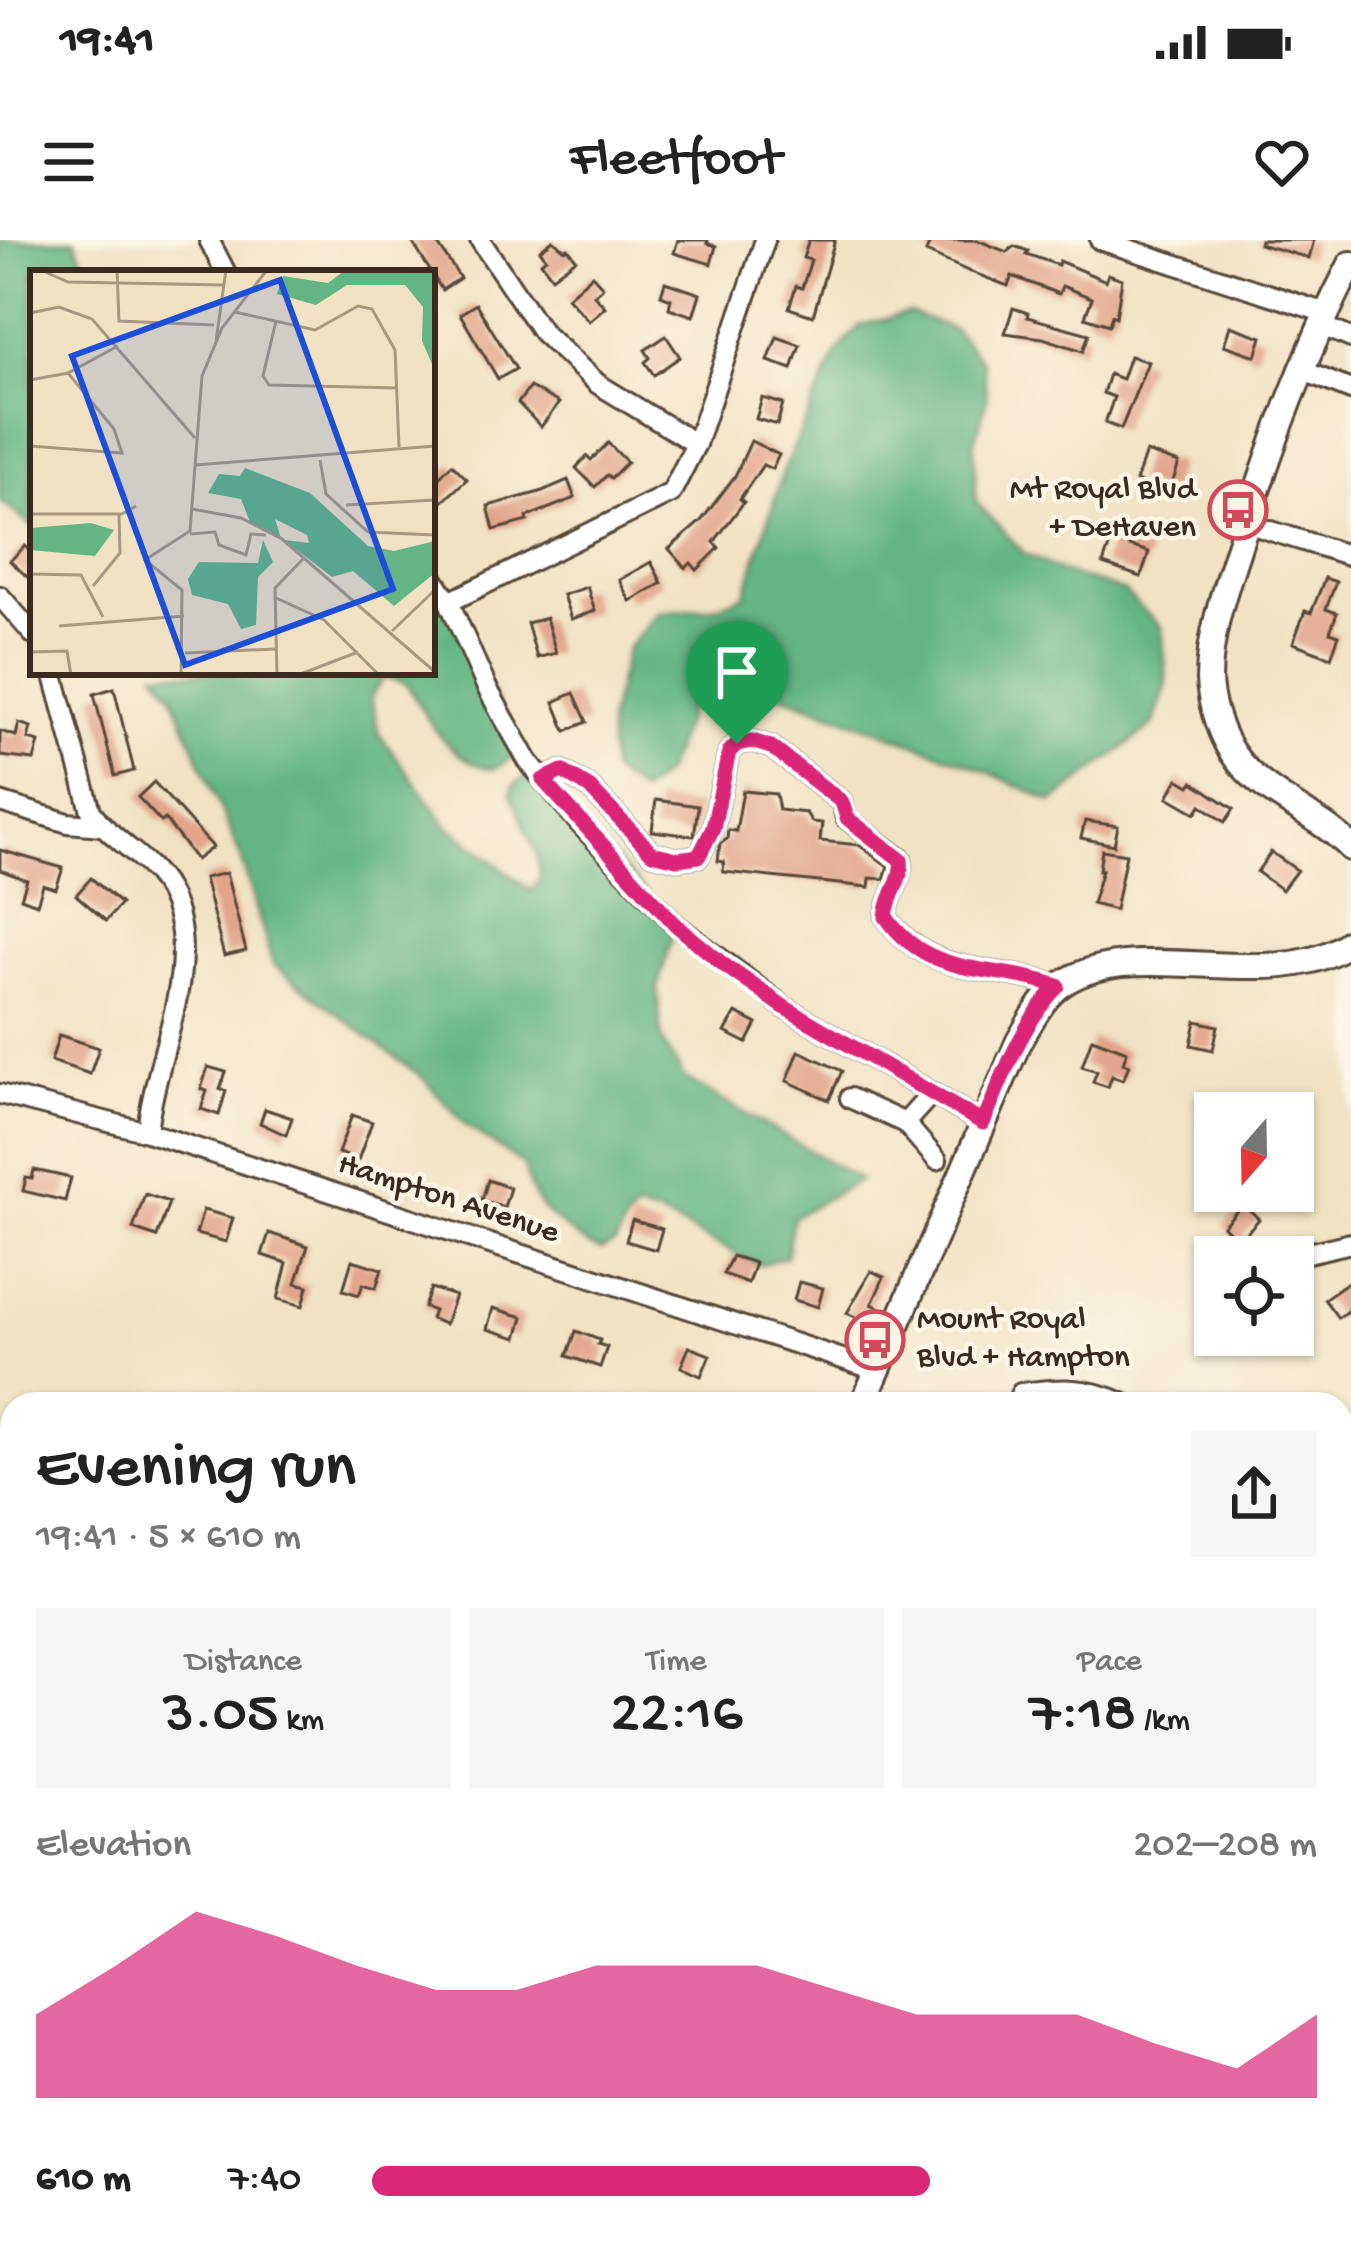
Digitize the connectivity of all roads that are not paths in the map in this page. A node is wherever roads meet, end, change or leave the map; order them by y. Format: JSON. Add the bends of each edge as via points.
{"nodes":[{"id":1,"x":209,"y":240,"type":"edge"},
{"id":2,"x":480,"y":240,"type":"edge"},
{"id":3,"x":765,"y":240,"type":"edge"},
{"id":4,"x":1100,"y":240,"type":"edge"},
{"id":5,"x":1351,"y":264,"type":"edge"},
{"id":6,"x":224,"y":270,"type":"edge"},
{"id":7,"x":1323,"y":319,"type":"junction"},
{"id":8,"x":1351,"y":338,"type":"edge"},
{"id":9,"x":1299,"y":370,"type":"junction"},
{"id":10,"x":1351,"y":390,"type":"edge"},
{"id":11,"x":696,"y":444,"type":"junction"},
{"id":12,"x":1246,"y":523,"type":"junction"},
{"id":13,"x":1351,"y":556,"type":"edge"},
{"id":14,"x":435,"y":581,"type":"edge"},
{"id":15,"x":0,"y":596,"type":"edge"},
{"id":16,"x":449,"y":602,"type":"junction"},
{"id":17,"x":30,"y":631,"type":"edge"},
{"id":18,"x":54,"y":675,"type":"edge"},
{"id":19,"x":543,"y":780,"type":"junction"},
{"id":20,"x":0,"y":802,"type":"edge"},
{"id":21,"x":102,"y":826,"type":"junction"},
{"id":22,"x":1351,"y":848,"type":"edge"},
{"id":23,"x":1351,"y":941,"type":"edge"},
{"id":24,"x":1058,"y":986,"type":"junction"},
{"id":25,"x":0,"y":1094,"type":"edge"},
{"id":26,"x":932,"y":1094,"type":"junction"},
{"id":27,"x":850,"y":1097,"type":"dead end"},
{"id":28,"x":905,"y":1123,"type":"junction"},
{"id":29,"x":983,"y":1123,"type":"junction"},
{"id":30,"x":147,"y":1132,"type":"junction"},
{"id":31,"x":937,"y":1160,"type":"dead end"},
{"id":32,"x":1351,"y":1243,"type":"edge"},
{"id":33,"x":1314,"y":1252,"type":"edge"},
{"id":34,"x":876,"y":1370,"type":"junction"},
{"id":35,"x":867,"y":1392,"type":"edge"},
{"id":36,"x":1029,"y":1392,"type":"edge"},
{"id":37,"x":1098,"y":1392,"type":"edge"}],
"edges":[{"from":1,"to":6,"type":"street"},
{"from":2,"to":11,"type":"street","via":[[542,332],[598,384]]},
{"from":3,"to":11,"type":"street"},
{"from":4,"to":7,"type":"street"},
{"from":5,"to":7,"type":"main road"},
{"from":7,"to":8,"type":"street"},
{"from":7,"to":9,"type":"main road"},
{"from":9,"to":10,"type":"street"},
{"from":9,"to":12,"type":"main road"},
{"from":11,"to":16,"type":"street","via":[[671,493]]},
{"from":12,"to":13,"type":"street"},
{"from":12,"to":22,"type":"main road","via":[[1217,618],[1212,702],[1227,744],[1253,776]]},
{"from":14,"to":16,"type":"street"},
{"from":15,"to":17,"type":"street"},
{"from":16,"to":19,"type":"street","via":[[487,688]]},
{"from":18,"to":21,"type":"street"},
{"from":19,"to":24,"type":"street","via":[[562,771],[589,787],[652,853],[699,856],[729,752],[752,741],[771,747],[901,860],[886,917],[902,938],[957,966]]},
{"from":19,"to":26,"type":"street","via":[[676,925],[724,965]]},
{"from":20,"to":21,"type":"street"},
{"from":21,"to":30,"type":"street","via":[[164,884],[181,928],[182,969]]},
{"from":23,"to":24,"type":"main road","via":[[1318,960],[1115,967]]},
{"from":24,"to":29,"type":"main road","via":[[1019,1040]]},
{"from":25,"to":30,"type":"street","name":"Hampton Avenue"},
{"from":26,"to":28,"type":"street"},
{"from":26,"to":29,"type":"street"},
{"from":27,"to":28,"type":"street"},
{"from":28,"to":31,"type":"street"},
{"from":29,"to":34,"type":"main road"},
{"from":30,"to":34,"type":"street","name":"Hampton Avenue"},
{"from":32,"to":33,"type":"street"},
{"from":34,"to":35,"type":"main road"},
{"from":36,"to":37,"type":"street"}]}
